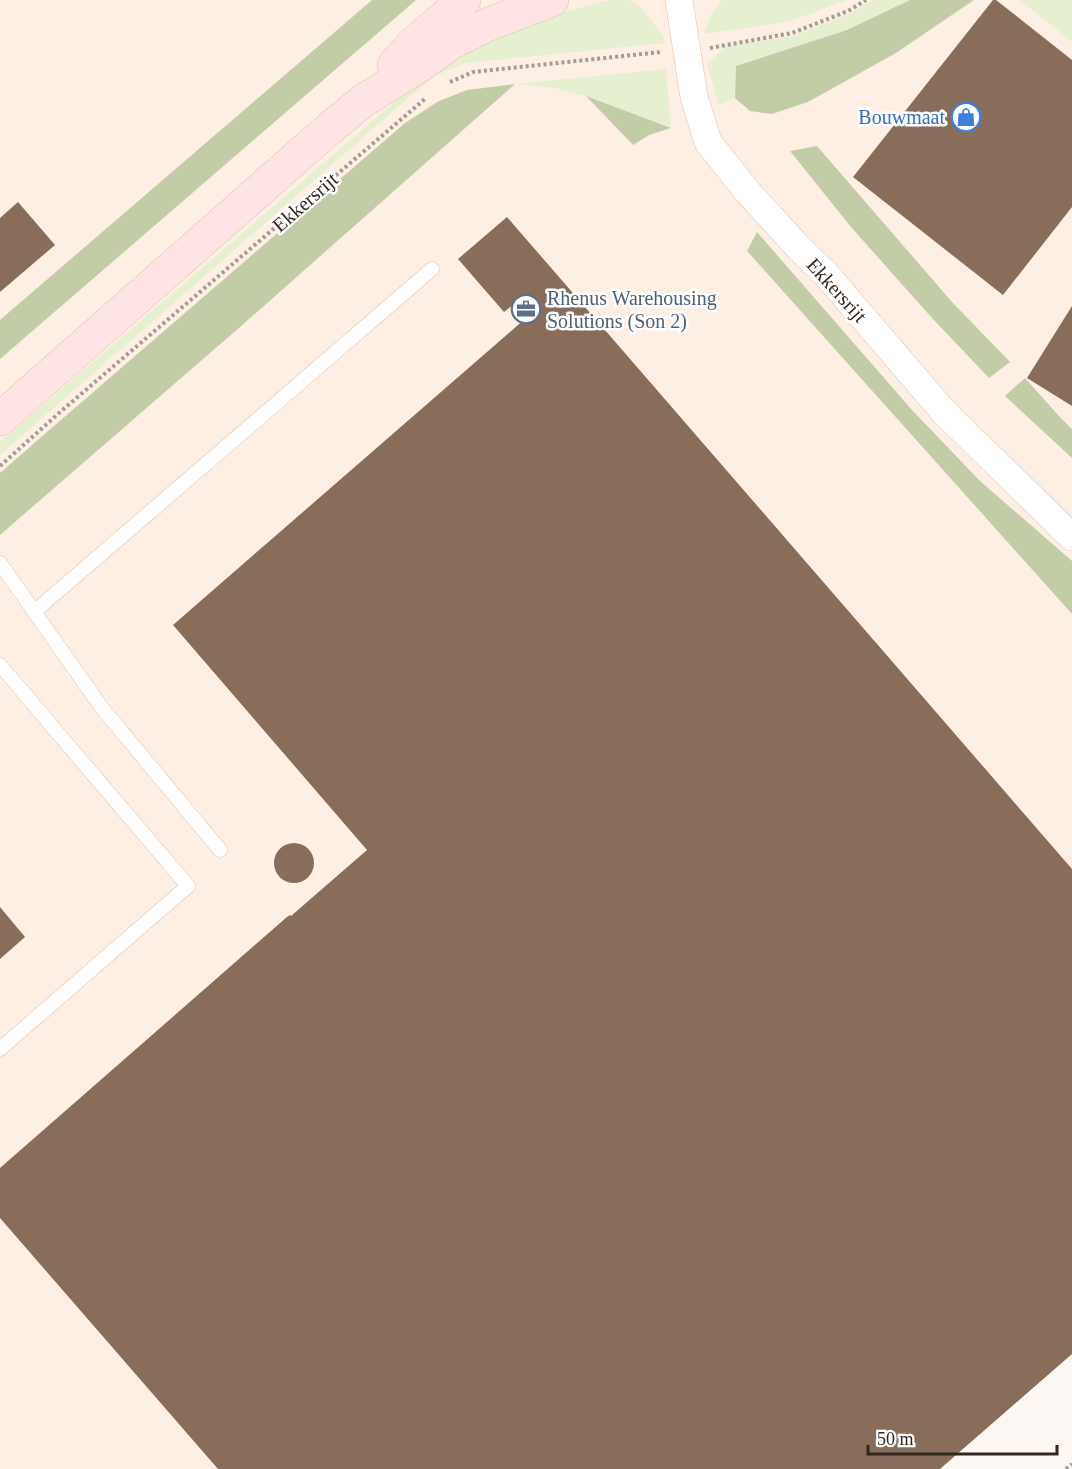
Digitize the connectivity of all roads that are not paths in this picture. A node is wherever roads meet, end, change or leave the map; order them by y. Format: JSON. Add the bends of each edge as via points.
{"nodes":[{"id":1,"x":464,"y":0,"type":"edge"},
{"id":2,"x":552,"y":0,"type":"edge"},
{"id":3,"x":679,"y":0,"type":"edge"},
{"id":4,"x":363,"y":101,"type":"junction"},
{"id":5,"x":432,"y":269,"type":"dead end"},
{"id":6,"x":0,"y":419,"type":"edge"},
{"id":7,"x":1072,"y":537,"type":"edge"},
{"id":8,"x":0,"y":563,"type":"edge"},
{"id":9,"x":34,"y":612,"type":"junction"},
{"id":10,"x":0,"y":665,"type":"edge"},
{"id":11,"x":220,"y":849,"type":"dead end"},
{"id":12,"x":0,"y":1049,"type":"edge"}],
"edges":[{"from":1,"to":4,"type":"main road","name":"Ekkersrijt","via":[[411,45]]},
{"from":2,"to":4,"type":"main road","name":"Ekkersrijt","via":[[451,43]]},
{"from":3,"to":7,"type":"street","name":"Ekkersrijt","via":[[674,52],[708,142],[943,411]]},
{"from":4,"to":6,"type":"main road","name":"Ekkersrijt"},
{"from":5,"to":9,"type":"lane"},
{"from":8,"to":9,"type":"lane"},
{"from":9,"to":11,"type":"lane","via":[[102,708]]},
{"from":10,"to":12,"type":"lane","via":[[188,886]]}]}
